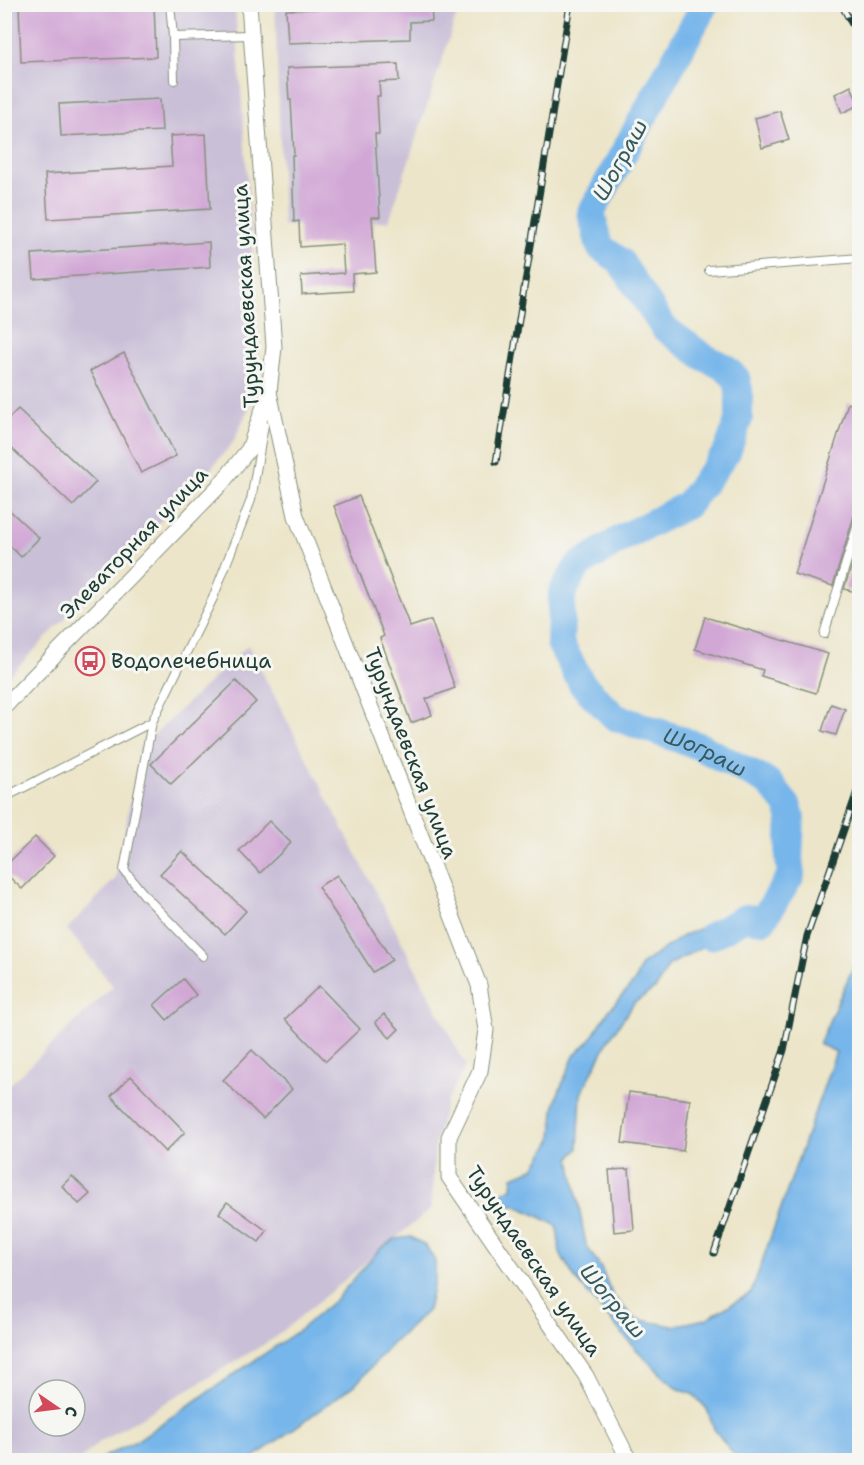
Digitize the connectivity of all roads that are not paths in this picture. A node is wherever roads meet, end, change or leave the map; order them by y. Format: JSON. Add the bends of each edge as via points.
{"nodes":[{"id":1,"x":170,"y":4,"type":"edge"},
{"id":2,"x":249,"y":4,"type":"edge"},
{"id":3,"x":251,"y":35,"type":"junction"},
{"id":4,"x":173,"y":37,"type":"junction"},
{"id":5,"x":174,"y":80,"type":"dead end"},
{"id":6,"x":860,"y":258,"type":"edge"},
{"id":7,"x":709,"y":270,"type":"dead end"},
{"id":8,"x":269,"y":392,"type":"junction"},
{"id":9,"x":860,"y":518,"type":"edge"},
{"id":10,"x":824,"y":634,"type":"dead end"},
{"id":11,"x":4,"y":707,"type":"edge"},
{"id":12,"x":152,"y":722,"type":"junction"},
{"id":13,"x":4,"y":802,"type":"edge"},
{"id":14,"x":203,"y":956,"type":"dead end"},
{"id":15,"x":629,"y":1461,"type":"edge"}],
"edges":[{"from":1,"to":4,"type":"lane"},
{"from":2,"to":3,"type":"street","name":"Турундаевская улица"},
{"from":3,"to":4,"type":"lane"},
{"from":3,"to":8,"type":"street","name":"Турундаевская улица","via":[[274,347]]},
{"from":4,"to":5,"type":"lane"},
{"from":6,"to":7,"type":"lane"},
{"from":8,"to":11,"type":"street","name":"Элеваторная улица","via":[[249,449],[221,484]]},
{"from":8,"to":12,"type":"lane","via":[[250,500],[213,598]]},
{"from":8,"to":15,"type":"street","name":"Турундаевская улица","via":[[296,516],[479,985],[486,1030],[480,1071],[449,1137],[449,1177],[586,1376]]},
{"from":9,"to":10,"type":"lane"},
{"from":12,"to":13,"type":"lane","via":[[12,794]]},
{"from":12,"to":14,"type":"lane","via":[[124,870]]}]}
